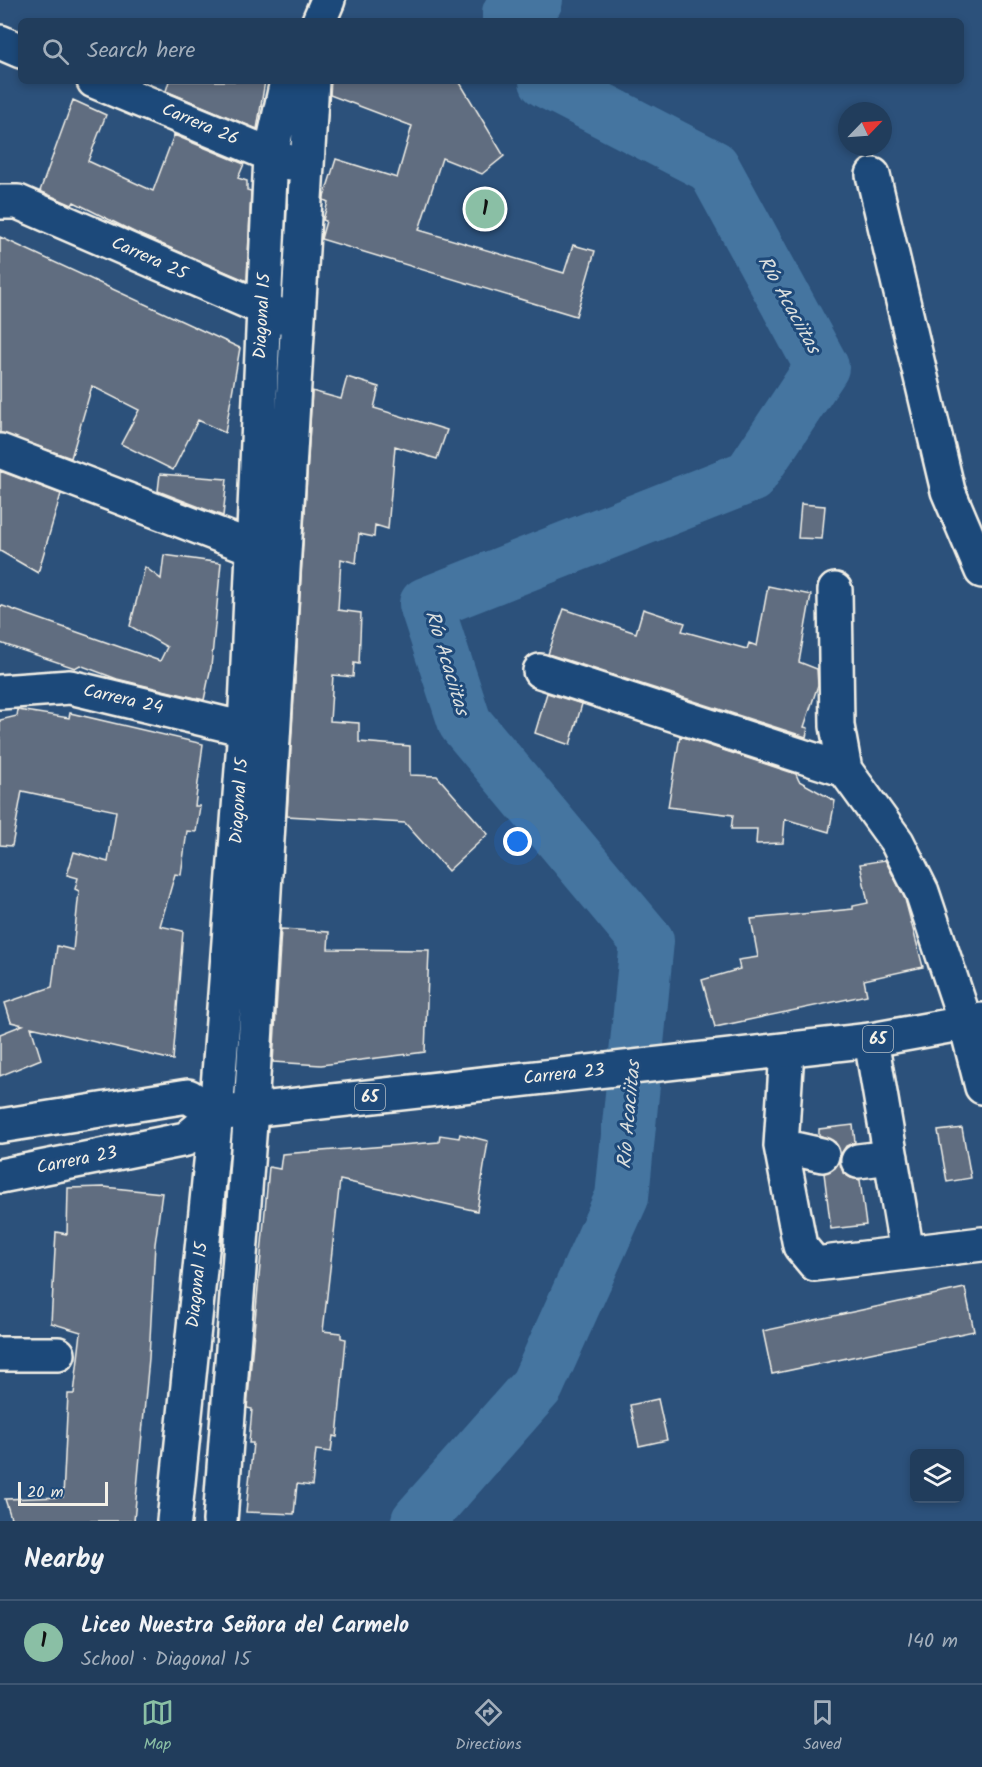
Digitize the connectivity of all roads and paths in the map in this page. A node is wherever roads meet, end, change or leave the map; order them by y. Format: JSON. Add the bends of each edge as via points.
{"nodes":[{"id":1,"x":328,"y":0,"type":"edge"},
{"id":2,"x":320,"y":18,"type":"edge"},
{"id":3,"x":0,"y":42,"type":"edge"},
{"id":4,"x":18,"y":50,"type":"edge"},
{"id":5,"x":101,"y":84,"type":"edge"},
{"id":6,"x":286,"y":84,"type":"edge"},
{"id":7,"x":312,"y":84,"type":"edge"},
{"id":8,"x":271,"y":155,"type":"junction"},
{"id":9,"x":306,"y":170,"type":"junction"},
{"id":10,"x":873,"y":175,"type":"dead end"},
{"id":11,"x":0,"y":202,"type":"edge"},
{"id":12,"x":263,"y":310,"type":"junction"},
{"id":13,"x":297,"y":322,"type":"junction"},
{"id":14,"x":0,"y":451,"type":"edge"},
{"id":15,"x":253,"y":548,"type":"junction"},
{"id":16,"x":982,"y":571,"type":"edge"},
{"id":17,"x":835,"y":591,"type":"dead end"},
{"id":18,"x":540,"y":671,"type":"dead end"},
{"id":19,"x":0,"y":692,"type":"edge"},
{"id":20,"x":245,"y":729,"type":"junction"},
{"id":21,"x":845,"y":770,"type":"junction"},
{"id":22,"x":974,"y":1022,"type":"edge"},
{"id":23,"x":871,"y":1040,"type":"junction"},
{"id":24,"x":780,"y":1051,"type":"junction"},
{"id":25,"x":982,"y":1084,"type":"edge"},
{"id":26,"x":251,"y":1110,"type":"junction"},
{"id":27,"x":216,"y":1114,"type":"junction"},
{"id":28,"x":0,"y":1126,"type":"edge"},
{"id":29,"x":781,"y":1146,"type":"junction"},
{"id":30,"x":822,"y":1155,"type":"dead end"},
{"id":31,"x":891,"y":1156,"type":"junction"},
{"id":32,"x":858,"y":1161,"type":"dead end"},
{"id":33,"x":0,"y":1176,"type":"edge"},
{"id":34,"x":982,"y":1244,"type":"edge"},
{"id":35,"x":907,"y":1253,"type":"junction"},
{"id":36,"x":0,"y":1354,"type":"edge"},
{"id":37,"x":58,"y":1354,"type":"dead end"},
{"id":38,"x":190,"y":1368,"type":"junction"},
{"id":39,"x":231,"y":1373,"type":"junction"},
{"id":40,"x":174,"y":1521,"type":"edge"},
{"id":41,"x":220,"y":1521,"type":"edge"}],
"edges":[{"from":1,"to":2,"type":"street"},
{"from":3,"to":4,"type":"street"},
{"from":5,"to":8,"type":"street","name":"Carrera 26"},
{"from":6,"to":8,"type":"street","name":"Diagonal 15"},
{"from":7,"to":9,"type":"street","name":"Diagonal 15"},
{"from":8,"to":9,"type":"street","name":"Carrera 26"},
{"from":8,"to":12,"type":"street","name":"Diagonal 15"},
{"from":9,"to":13,"type":"street","name":"Diagonal 15"},
{"from":10,"to":16,"type":"street","via":[[948,491]]},
{"from":11,"to":12,"type":"street","name":"Carrera 25","via":[[18,202]]},
{"from":12,"to":13,"type":"street","name":"Carrera 25"},
{"from":12,"to":15,"type":"street","name":"Diagonal 15"},
{"from":13,"to":26,"type":"street","name":"Diagonal 15"},
{"from":14,"to":15,"type":"street"},
{"from":15,"to":20,"type":"street","name":"Diagonal 15"},
{"from":17,"to":21,"type":"street","via":[[837,726]]},
{"from":18,"to":21,"type":"street"},
{"from":19,"to":20,"type":"street","name":"Carrera 24","via":[[70,687]]},
{"from":20,"to":27,"type":"street","name":"Diagonal 15"},
{"from":21,"to":22,"type":"street","via":[[897,842],[922,892]]},
{"from":22,"to":23,"type":"street","name":"Carrera 23","number":"65"},
{"from":22,"to":25,"type":"street"},
{"from":23,"to":24,"type":"street","name":"Carrera 23","number":"65"},
{"from":23,"to":31,"type":"street"},
{"from":24,"to":26,"type":"street","name":"Carrera 23","number":"65"},
{"from":24,"to":29,"type":"street"},
{"from":26,"to":27,"type":"street","name":"Carrera 23","number":"65"},
{"from":26,"to":39,"type":"street","name":"Diagonal 15"},
{"from":27,"to":28,"type":"street","via":[[189,1096]]},
{"from":27,"to":33,"type":"street","name":"Carrera 23","via":[[186,1139]]},
{"from":27,"to":38,"type":"street","name":"Diagonal 15"},
{"from":29,"to":30,"type":"street"},
{"from":29,"to":35,"type":"street","via":[[800,1246],[815,1264]]},
{"from":31,"to":32,"type":"street"},
{"from":31,"to":35,"type":"street"},
{"from":34,"to":35,"type":"street"},
{"from":36,"to":37,"type":"street"},
{"from":38,"to":39,"type":"street"},
{"from":38,"to":40,"type":"street","name":"Diagonal 15"},
{"from":39,"to":41,"type":"street","name":"Diagonal 15"}]}
